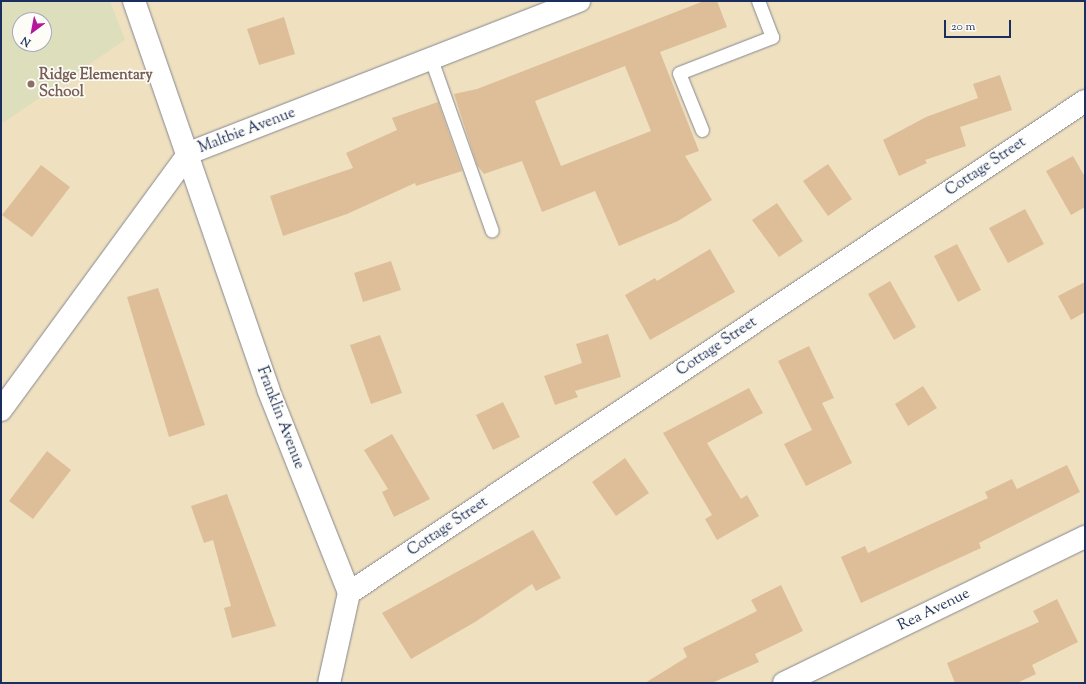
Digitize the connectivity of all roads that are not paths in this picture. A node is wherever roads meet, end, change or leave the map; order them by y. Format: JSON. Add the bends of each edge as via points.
{"nodes":[{"id":1,"x":134,"y":1,"type":"edge"},
{"id":2,"x":579,"y":1,"type":"edge"},
{"id":3,"x":758,"y":1,"type":"edge"},
{"id":4,"x":431,"y":59,"type":"junction"},
{"id":5,"x":1085,"y":101,"type":"edge"},
{"id":6,"x":702,"y":130,"type":"dead end"},
{"id":7,"x":189,"y":153,"type":"junction"},
{"id":8,"x":492,"y":231,"type":"dead end"},
{"id":9,"x":1,"y":410,"type":"edge"},
{"id":10,"x":1085,"y":537,"type":"edge"},
{"id":11,"x":349,"y":593,"type":"junction"},
{"id":12,"x":329,"y":683,"type":"edge"},
{"id":13,"x":784,"y":683,"type":"edge"}],
"edges":[{"from":1,"to":7,"type":"street","name":"Franklin Avenue"},
{"from":2,"to":4,"type":"street","name":"Maltbie Avenue"},
{"from":3,"to":6,"type":"lane","via":[[772,37],[678,74]]},
{"from":4,"to":7,"type":"street","name":"Maltbie Avenue"},
{"from":4,"to":8,"type":"lane"},
{"from":5,"to":11,"type":"street","name":"Cottage Street"},
{"from":7,"to":9,"type":"street","name":"Maltbie Avenue"},
{"from":7,"to":11,"type":"street","name":"Franklin Avenue","via":[[268,389]]},
{"from":10,"to":13,"type":"street","name":"Rea Avenue"},
{"from":11,"to":12,"type":"street"}]}
